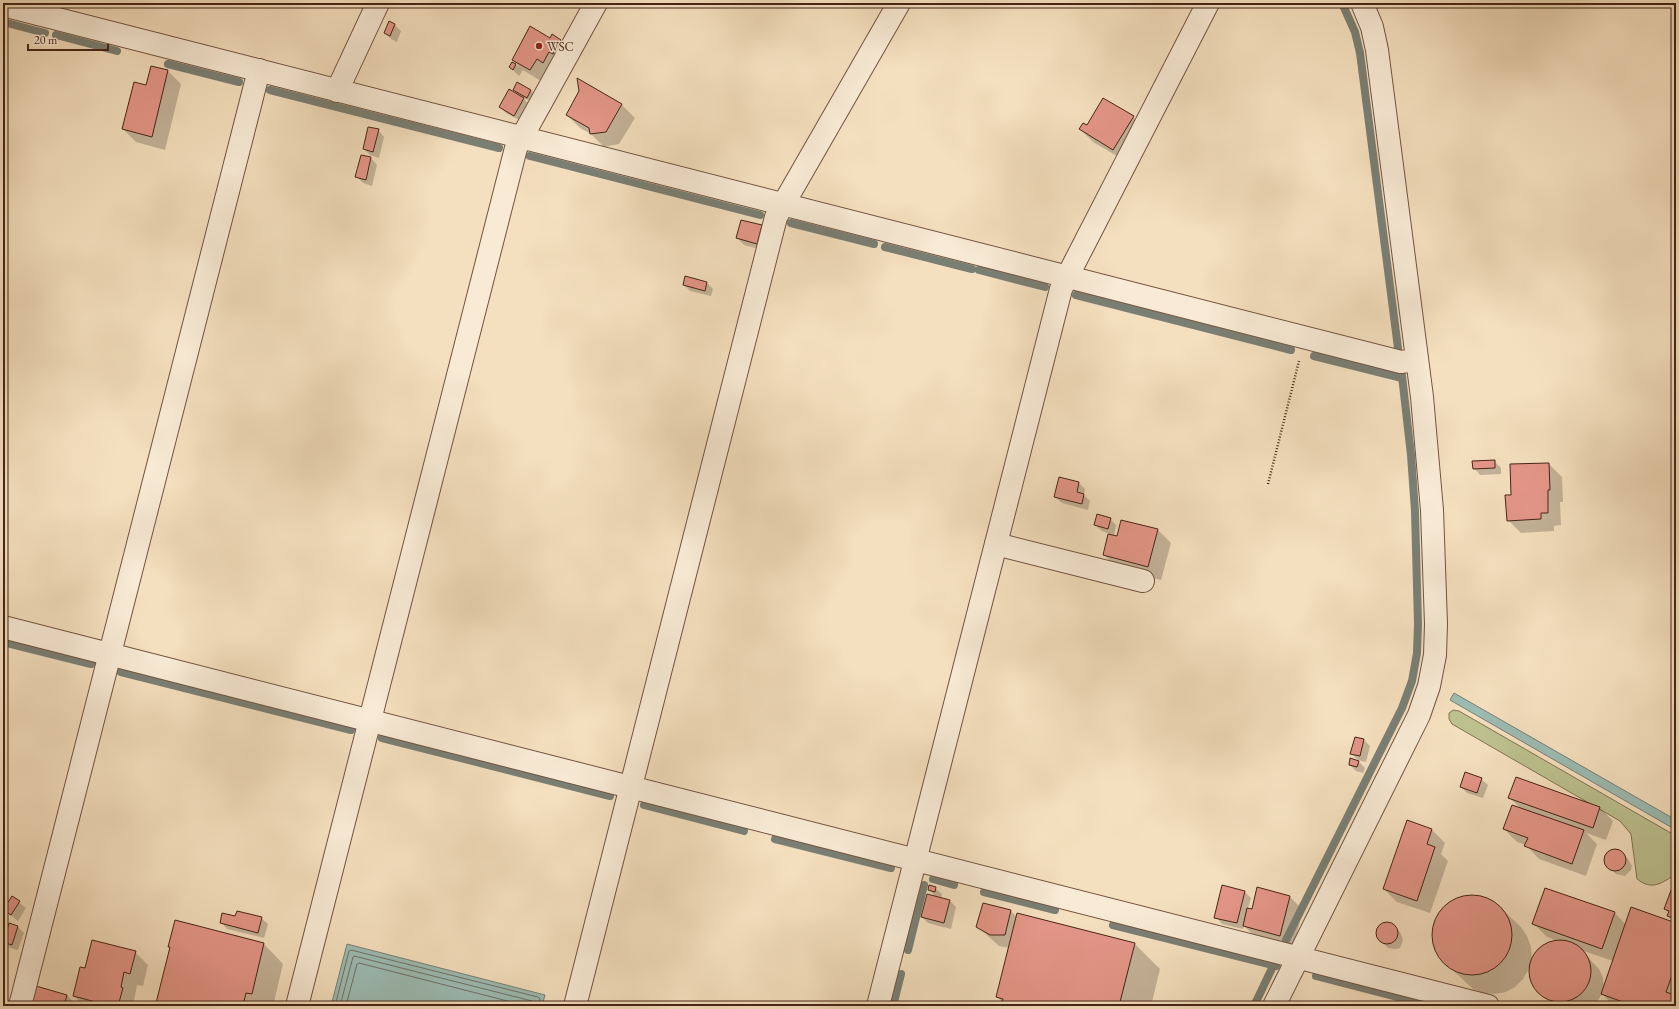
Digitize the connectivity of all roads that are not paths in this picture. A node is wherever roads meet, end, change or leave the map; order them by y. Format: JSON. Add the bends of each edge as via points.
{"nodes":[{"id":1,"x":378,"y":3,"type":"edge"},
{"id":2,"x":596,"y":3,"type":"edge"},
{"id":3,"x":899,"y":3,"type":"edge"},
{"id":4,"x":1208,"y":3,"type":"edge"},
{"id":5,"x":1362,"y":3,"type":"edge"},
{"id":6,"x":3,"y":5,"type":"edge"},
{"id":7,"x":259,"y":70,"type":"junction"},
{"id":8,"x":337,"y":91,"type":"junction"},
{"id":9,"x":522,"y":138,"type":"junction"},
{"id":10,"x":783,"y":204,"type":"junction"},
{"id":11,"x":1067,"y":277,"type":"junction"},
{"id":12,"x":1417,"y":360,"type":"junction"},
{"id":13,"x":996,"y":544,"type":"junction"},
{"id":14,"x":1143,"y":581,"type":"dead end"},
{"id":15,"x":3,"y":627,"type":"edge"},
{"id":16,"x":109,"y":654,"type":"junction"},
{"id":17,"x":370,"y":721,"type":"junction"},
{"id":18,"x":630,"y":787,"type":"junction"},
{"id":19,"x":915,"y":860,"type":"junction"},
{"id":20,"x":1298,"y":958,"type":"junction"},
{"id":21,"x":20,"y":1006,"type":"edge"},
{"id":22,"x":297,"y":1006,"type":"edge"},
{"id":23,"x":574,"y":1006,"type":"edge"},
{"id":24,"x":878,"y":1006,"type":"edge"},
{"id":25,"x":1274,"y":1006,"type":"edge"},
{"id":26,"x":1488,"y":1006,"type":"edge"}],
"edges":[{"from":1,"to":8,"type":"street"},
{"from":2,"to":9,"type":"street"},
{"from":3,"to":10,"type":"street"},
{"from":4,"to":11,"type":"street"},
{"from":5,"to":12,"type":"street","via":[[1372,27],[1377,50]]},
{"from":6,"to":7,"type":"street"},
{"from":7,"to":8,"type":"street"},
{"from":7,"to":16,"type":"street"},
{"from":8,"to":9,"type":"street"},
{"from":9,"to":10,"type":"street"},
{"from":9,"to":17,"type":"street","via":[[516,148]]},
{"from":10,"to":11,"type":"street"},
{"from":10,"to":18,"type":"street","via":[[776,217]]},
{"from":11,"to":12,"type":"street","via":[[1401,362]]},
{"from":11,"to":13,"type":"street","via":[[1061,289]]},
{"from":12,"to":20,"type":"street","via":[[1428,454],[1434,553],[1435,655],[1429,686],[1419,715]]},
{"from":13,"to":14,"type":"street"},
{"from":13,"to":19,"type":"street"},
{"from":15,"to":16,"type":"street"},
{"from":16,"to":17,"type":"street"},
{"from":16,"to":21,"type":"street"},
{"from":17,"to":18,"type":"street"},
{"from":17,"to":22,"type":"street"},
{"from":18,"to":19,"type":"street"},
{"from":18,"to":23,"type":"street"},
{"from":19,"to":20,"type":"street"},
{"from":19,"to":24,"type":"street"},
{"from":20,"to":25,"type":"street"},
{"from":20,"to":26,"type":"street"}]}
